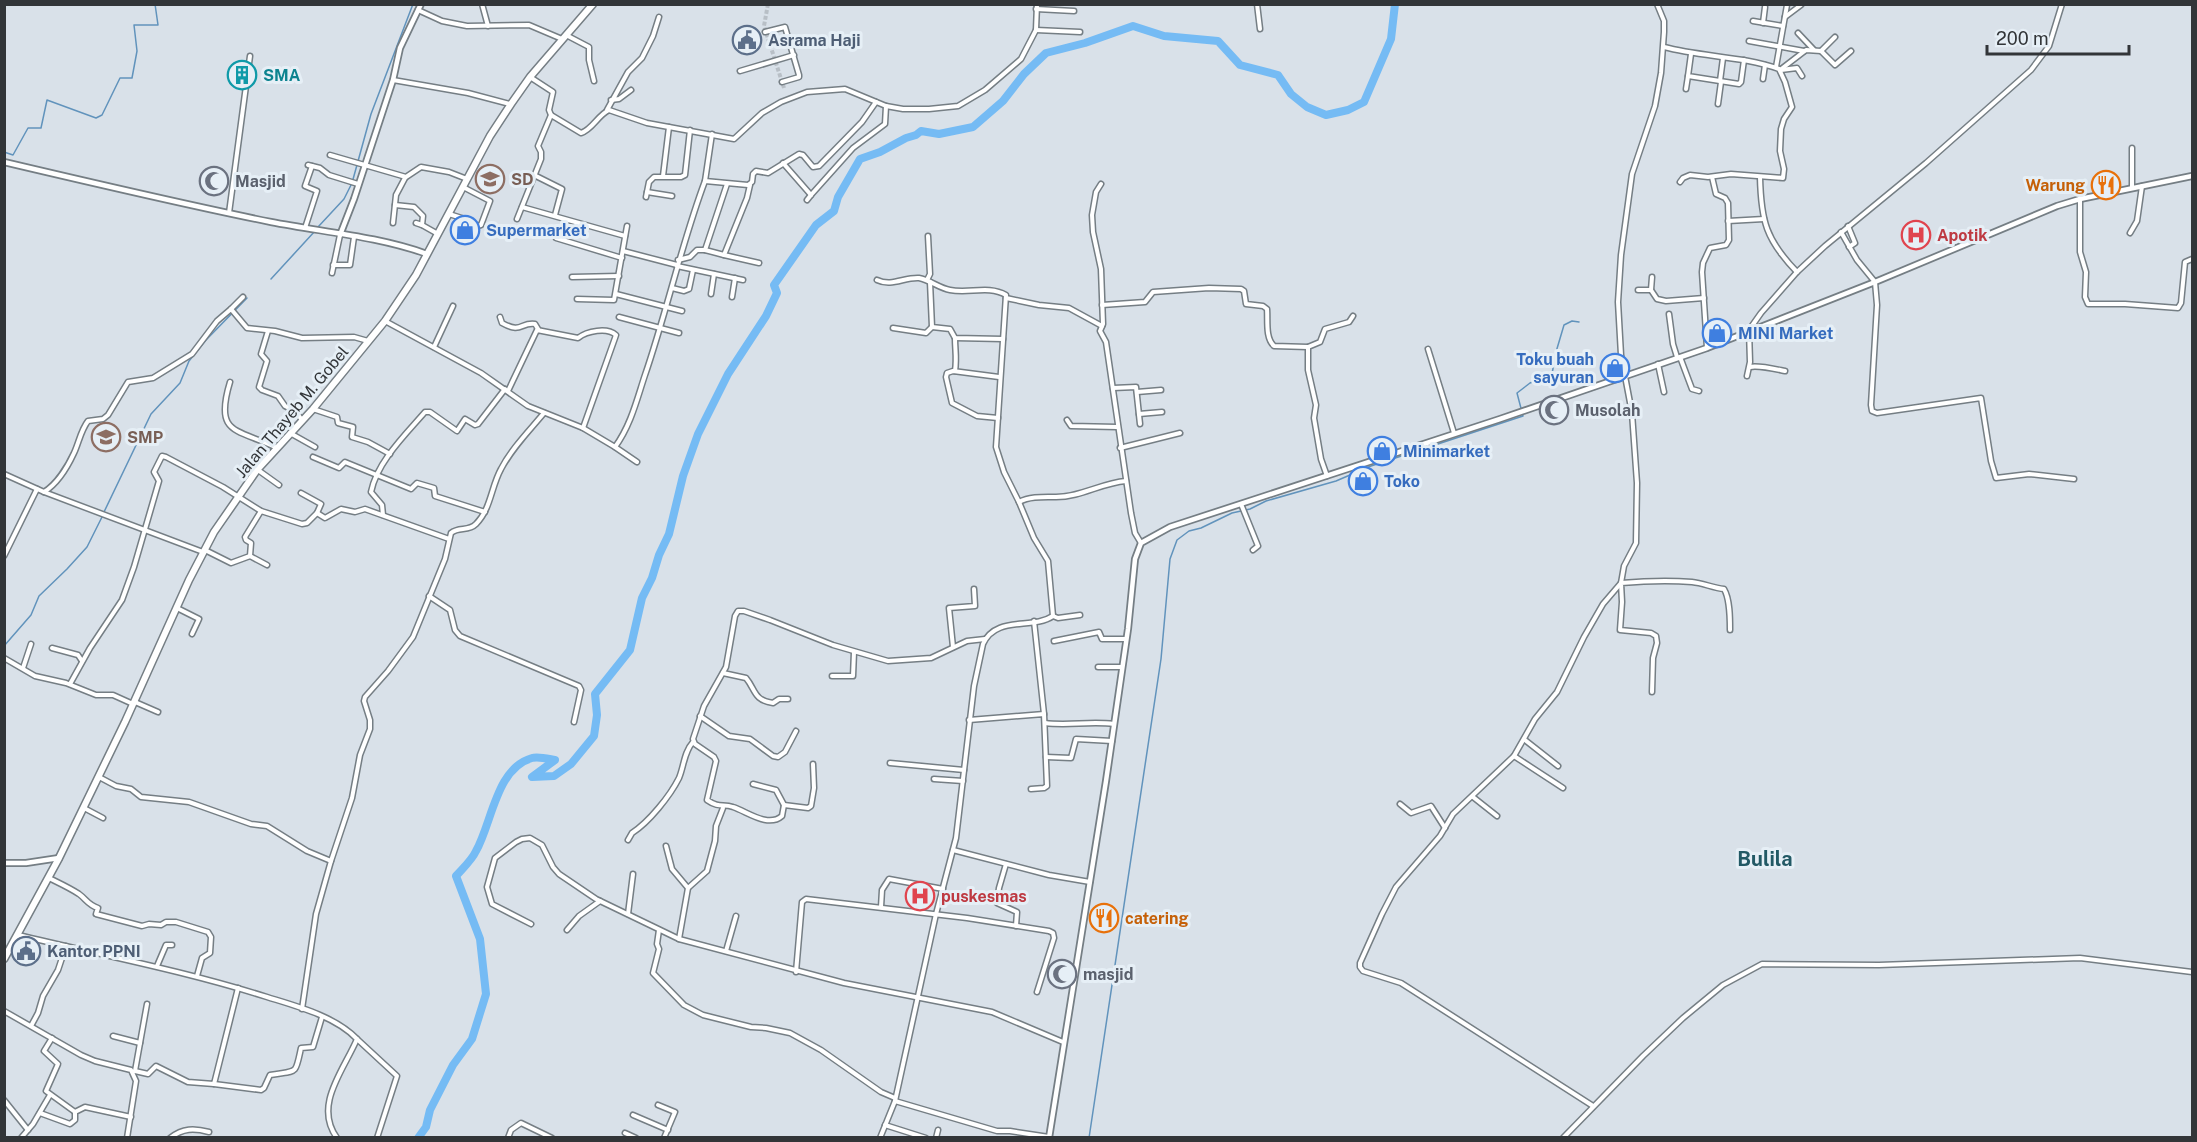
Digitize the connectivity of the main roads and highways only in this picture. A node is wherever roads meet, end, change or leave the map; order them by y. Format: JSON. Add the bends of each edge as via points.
{"nodes":[{"id":1,"x":593,"y":4,"type":"edge"},
{"id":2,"x":4,"y":959,"type":"edge"}],
"edges":[{"from":1,"to":2,"type":"main road","name":"Jalan Thayeb M. Gobel","via":[[530,77],[490,136],[416,275],[385,321],[257,470],[219,524],[59,858]]}]}
